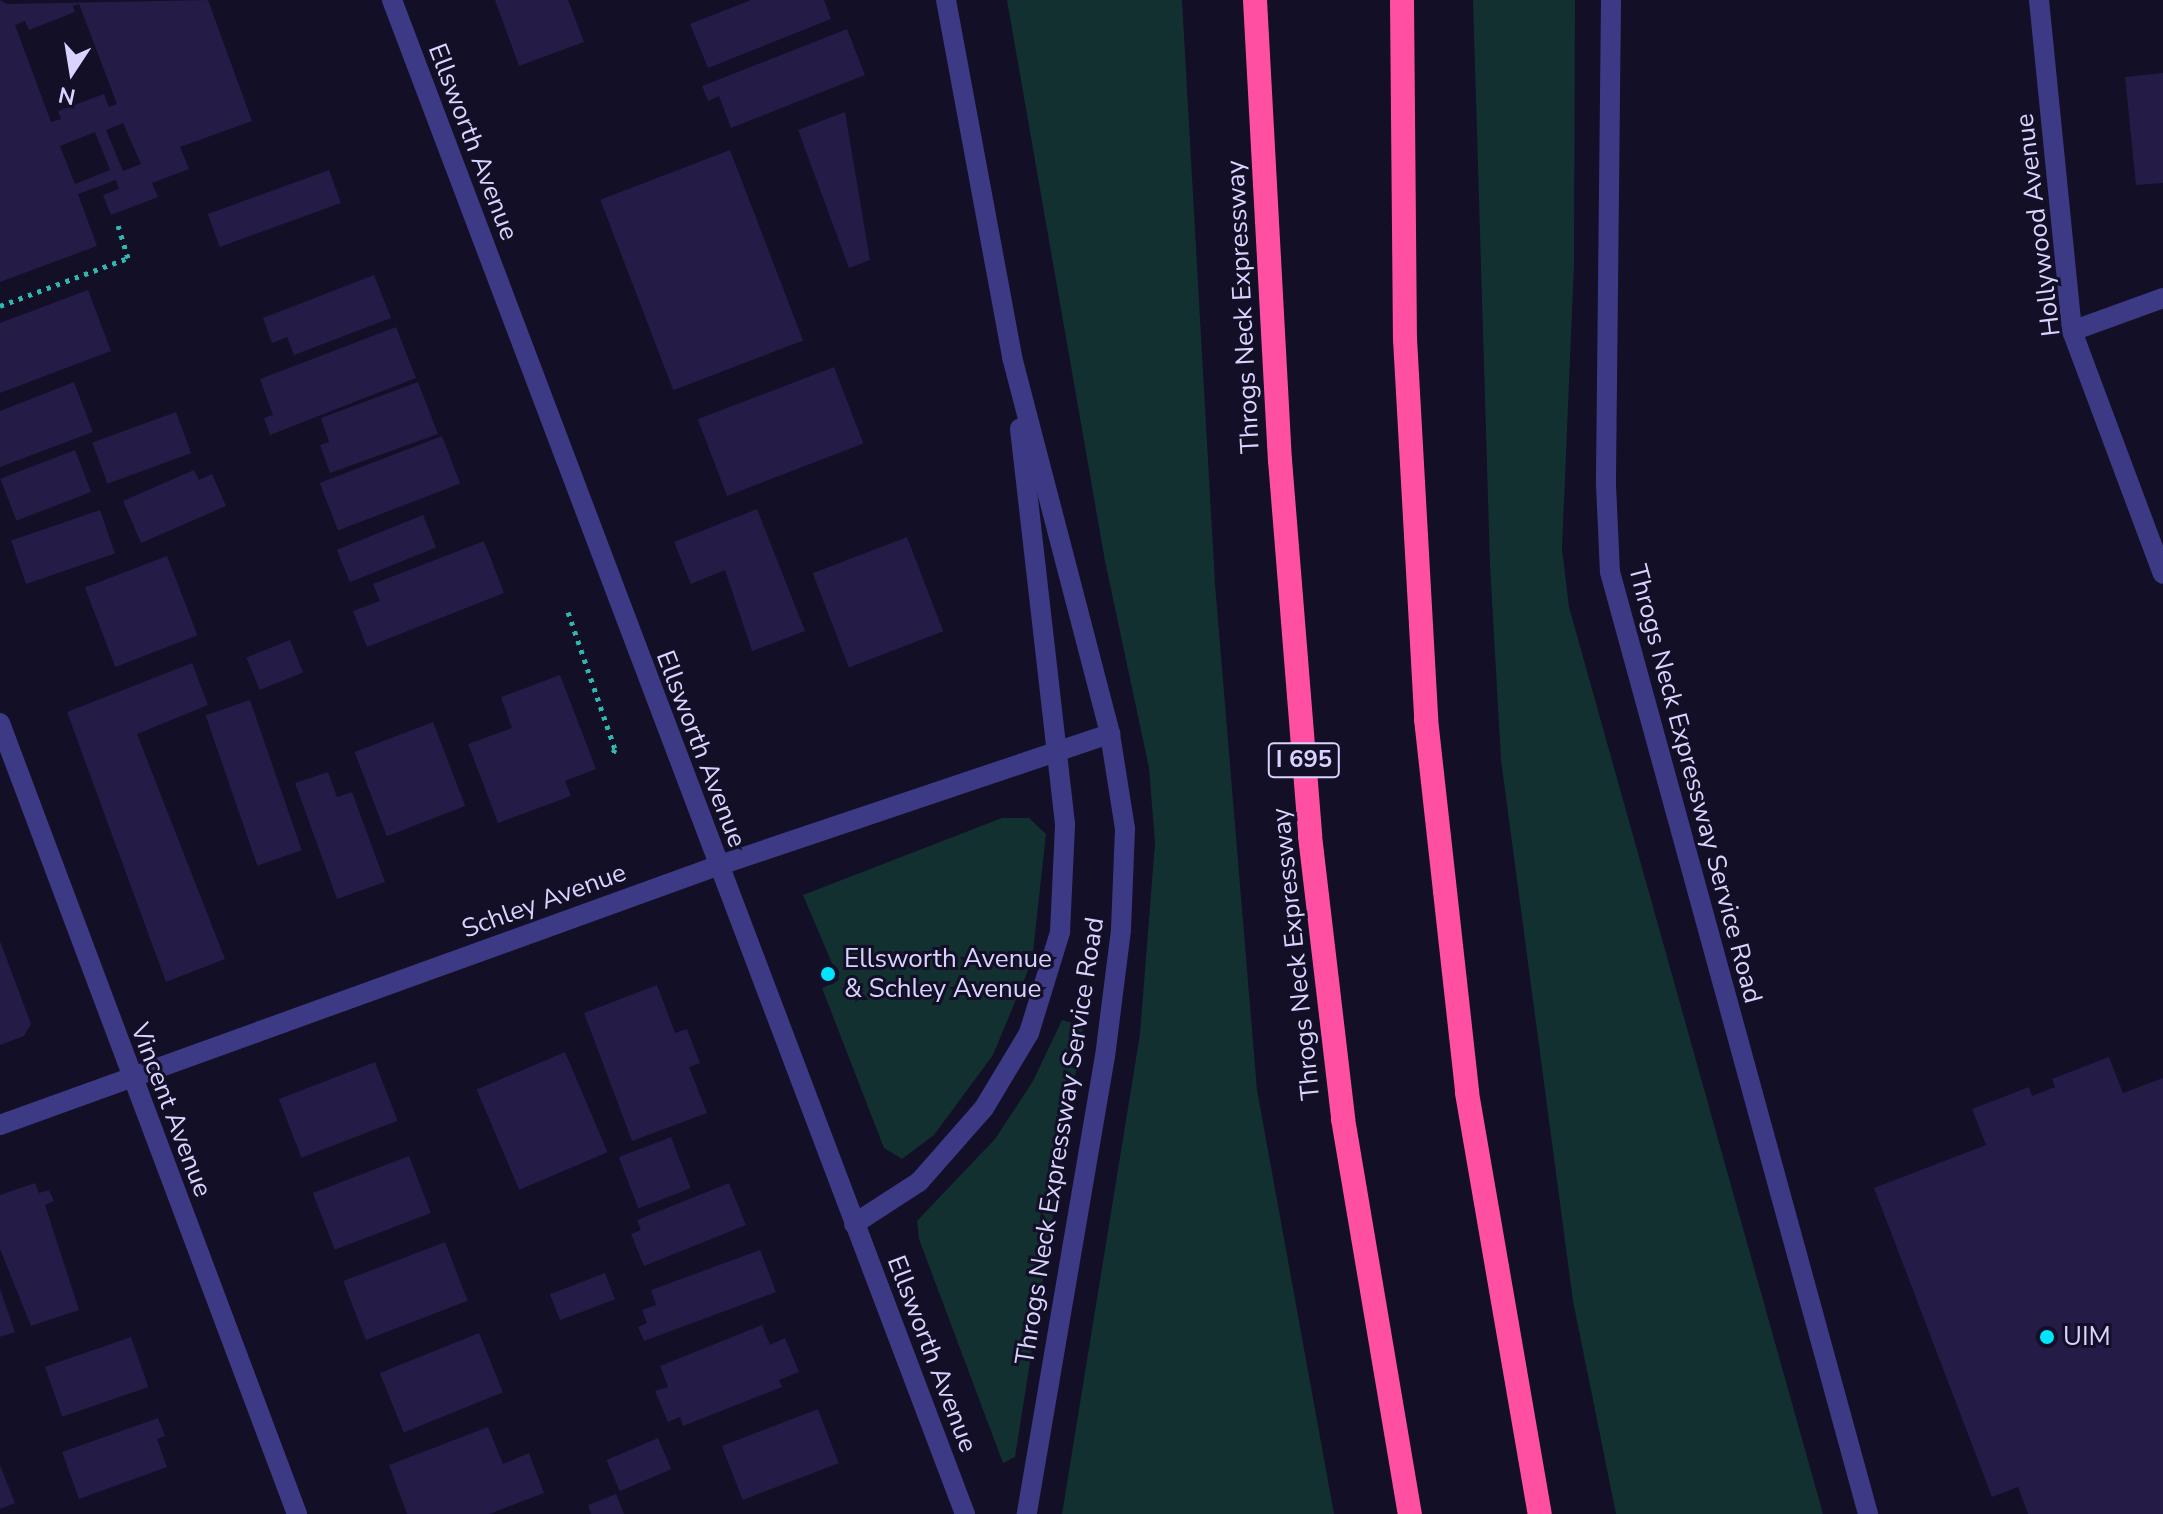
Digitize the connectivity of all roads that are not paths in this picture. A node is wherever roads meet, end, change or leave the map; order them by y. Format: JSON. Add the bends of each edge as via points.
{"nodes":[{"id":1,"x":392,"y":0,"type":"edge"},
{"id":2,"x":946,"y":0,"type":"edge"},
{"id":3,"x":1255,"y":0,"type":"edge"},
{"id":4,"x":1402,"y":0,"type":"edge"},
{"id":5,"x":1611,"y":0,"type":"edge"},
{"id":6,"x":2039,"y":0,"type":"edge"},
{"id":7,"x":2163,"y":298,"type":"edge"},
{"id":8,"x":2072,"y":331,"type":"junction"},
{"id":9,"x":1012,"y":357,"type":"junction"},
{"id":10,"x":2163,"y":574,"type":"edge"},
{"id":11,"x":0,"y":723,"type":"edge"},
{"id":12,"x":1110,"y":734,"type":"junction"},
{"id":13,"x":1057,"y":752,"type":"junction"},
{"id":14,"x":717,"y":866,"type":"junction"},
{"id":15,"x":130,"y":1078,"type":"junction"},
{"id":16,"x":0,"y":1125,"type":"edge"},
{"id":17,"x":854,"y":1224,"type":"junction"},
{"id":18,"x":297,"y":1514,"type":"edge"},
{"id":19,"x":965,"y":1514,"type":"edge"},
{"id":20,"x":1027,"y":1514,"type":"edge"},
{"id":21,"x":1410,"y":1514,"type":"edge"},
{"id":22,"x":1540,"y":1514,"type":"edge"},
{"id":23,"x":1868,"y":1514,"type":"edge"}],
"edges":[{"from":1,"to":14,"type":"street","name":"Ellsworth Avenue"},
{"from":2,"to":9,"type":"street","name":"Throgs Neck Expressway Service Road"},
{"from":3,"to":21,"type":"highway","name":"Throgs Neck Expressway","number":"I 695","via":[[1280,460],[1312,852],[1357,1213]]},
{"from":4,"to":22,"type":"highway","via":[[1405,339],[1434,813],[1476,1154]]},
{"from":5,"to":23,"type":"street","name":"Throgs Neck Expressway Service Road","via":[[1606,485],[1610,572]]},
{"from":6,"to":8,"type":"street","name":"Hollywood Avenue"},
{"from":7,"to":8,"type":"street"},
{"from":8,"to":10,"type":"street","name":"Hollywood Avenue"},
{"from":9,"to":12,"type":"street","name":"Throgs Neck Expressway Service Road"},
{"from":9,"to":13,"type":"street","name":"Throgs Neck Expressway Service Road"},
{"from":11,"to":15,"type":"street","name":"Vincent Avenue"},
{"from":12,"to":13,"type":"street","name":"Schley Avenue"},
{"from":12,"to":20,"type":"street","name":"Throgs Neck Expressway Service Road","via":[[1125,829],[1121,930],[1105,1056]]},
{"from":13,"to":14,"type":"street","name":"Schley Avenue"},
{"from":13,"to":17,"type":"street","name":"Throgs Neck Expressway Service Road","via":[[1067,850],[1065,905],[1048,982],[1029,1033],[954,1147],[903,1195]]},
{"from":14,"to":15,"type":"street","name":"Schley Avenue"},
{"from":14,"to":17,"type":"street","name":"Ellsworth Avenue"},
{"from":15,"to":16,"type":"street","name":"Schley Avenue"},
{"from":15,"to":18,"type":"street","name":"Vincent Avenue"},
{"from":17,"to":19,"type":"street","name":"Ellsworth Avenue"}]}
